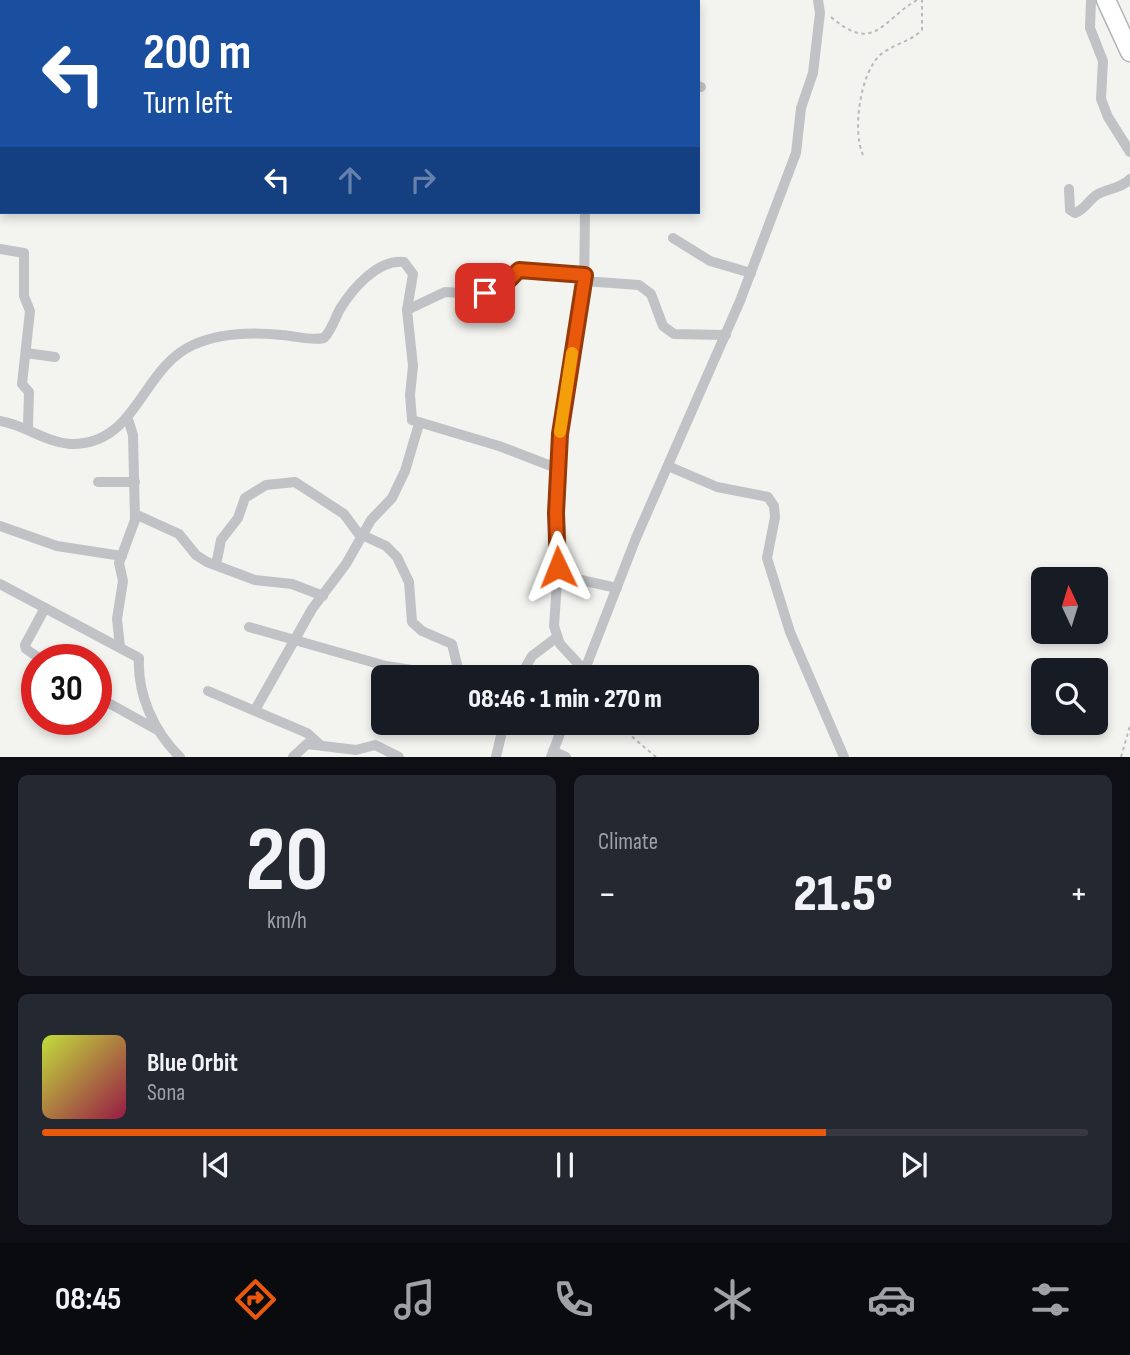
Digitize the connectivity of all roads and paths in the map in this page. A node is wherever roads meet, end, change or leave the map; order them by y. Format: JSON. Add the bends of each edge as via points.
{"nodes":[{"id":1,"x":818,"y":0,"type":"edge"},
{"id":2,"x":917,"y":0,"type":"edge"},
{"id":3,"x":922,"y":0,"type":"edge"},
{"id":4,"x":1091,"y":0,"type":"edge"},
{"id":5,"x":1106,"y":0,"type":"edge"},
{"id":6,"x":820,"y":13,"type":"junction"},
{"id":7,"x":1130,"y":52,"type":"edge"},
{"id":8,"x":1130,"y":152,"type":"edge"},
{"id":9,"x":863,"y":155,"type":"dead end"},
{"id":10,"x":1130,"y":179,"type":"edge"},
{"id":11,"x":1069,"y":189,"type":"dead end"},
{"id":12,"x":585,"y":214,"type":"edge"},
{"id":13,"x":673,"y":238,"type":"dead end"},
{"id":14,"x":0,"y":249,"type":"edge"},
{"id":15,"x":751,"y":273,"type":"junction"},
{"id":16,"x":584,"y":278,"type":"junction"},
{"id":17,"x":407,"y":310,"type":"junction"},
{"id":18,"x":726,"y":335,"type":"junction"},
{"id":19,"x":26,"y":353,"type":"junction"},
{"id":20,"x":55,"y":357,"type":"dead end"},
{"id":21,"x":128,"y":419,"type":"junction"},
{"id":22,"x":0,"y":421,"type":"edge"},
{"id":23,"x":419,"y":424,"type":"junction"},
{"id":24,"x":28,"y":427,"type":"junction"},
{"id":25,"x":668,"y":466,"type":"junction"},
{"id":26,"x":559,"y":469,"type":"junction"},
{"id":27,"x":98,"y":482,"type":"dead end"},
{"id":28,"x":135,"y":482,"type":"junction"},
{"id":29,"x":135,"y":514,"type":"junction"},
{"id":30,"x":0,"y":526,"type":"edge"},
{"id":31,"x":362,"y":536,"type":"junction"},
{"id":32,"x":122,"y":555,"type":"junction"},
{"id":33,"x":216,"y":565,"type":"junction"},
{"id":34,"x":558,"y":575,"type":"junction"},
{"id":35,"x":0,"y":584,"type":"edge"},
{"id":36,"x":617,"y":587,"type":"junction"},
{"id":37,"x":323,"y":596,"type":"junction"},
{"id":38,"x":45,"y":608,"type":"junction"},
{"id":39,"x":249,"y":628,"type":"dead end"},
{"id":40,"x":556,"y":638,"type":"junction"},
{"id":41,"x":295,"y":642,"type":"junction"},
{"id":42,"x":27,"y":644,"type":"edge"},
{"id":43,"x":120,"y":647,"type":"junction"},
{"id":44,"x":382,"y":665,"type":"edge"},
{"id":45,"x":456,"y":665,"type":"edge"},
{"id":46,"x":527,"y":665,"type":"edge"},
{"id":47,"x":577,"y":665,"type":"edge"},
{"id":48,"x":587,"y":665,"type":"edge"},
{"id":49,"x":208,"y":691,"type":"dead end"},
{"id":50,"x":112,"y":705,"type":"edge"},
{"id":51,"x":255,"y":710,"type":"junction"},
{"id":52,"x":1130,"y":726,"type":"edge"},
{"id":53,"x":159,"y":731,"type":"junction"},
{"id":54,"x":501,"y":735,"type":"edge"},
{"id":55,"x":560,"y":735,"type":"edge"},
{"id":56,"x":630,"y":735,"type":"edge"},
{"id":57,"x":320,"y":745,"type":"junction"},
{"id":58,"x":552,"y":754,"type":"edge"},
{"id":59,"x":180,"y":757,"type":"edge"},
{"id":60,"x":293,"y":757,"type":"edge"},
{"id":61,"x":399,"y":757,"type":"edge"},
{"id":62,"x":496,"y":757,"type":"edge"},
{"id":63,"x":566,"y":757,"type":"edge"},
{"id":64,"x":656,"y":757,"type":"edge"},
{"id":65,"x":844,"y":757,"type":"edge"},
{"id":66,"x":1121,"y":757,"type":"edge"}],
"edges":[{"from":1,"to":6,"type":"street"},
{"from":2,"to":6,"type":"path","via":[[867,33],[846,31]]},
{"from":3,"to":9,"type":"path","via":[[920,33],[894,44],[876,59],[862,91],[857,134]]},
{"from":4,"to":8,"type":"street","via":[[1090,27],[1103,61],[1101,99]]},
{"from":5,"to":7,"type":"highway"},
{"from":6,"to":15,"type":"street","via":[[813,73],[800,108],[796,153]]},
{"from":10,"to":11,"type":"street","via":[[1100,192],[1075,212],[1070,210]]},
{"from":12,"to":16,"type":"street"},
{"from":13,"to":15,"type":"street","via":[[710,261]]},
{"from":14,"to":19,"type":"street","via":[[24,253],[24,296],[30,312]]},
{"from":15,"to":18,"type":"street"},
{"from":16,"to":17,"type":"street","via":[[519,270],[501,288],[485,293],[445,292]]},
{"from":16,"to":18,"type":"street","via":[[639,285],[651,294],[663,326],[674,334]]},
{"from":16,"to":26,"type":"street","via":[[562,419]]},
{"from":17,"to":21,"type":"street","via":[[413,274],[404,262],[391,262],[344,302],[324,338],[253,334],[220,336],[192,345],[161,370]]},
{"from":17,"to":23,"type":"street","via":[[413,366],[410,411]]},
{"from":18,"to":25,"type":"street"},
{"from":19,"to":20,"type":"street"},
{"from":19,"to":24,"type":"street","via":[[22,384],[29,392]]},
{"from":21,"to":24,"type":"street","via":[[106,435],[77,443],[52,441]]},
{"from":21,"to":28,"type":"street"},
{"from":22,"to":24,"type":"street"},
{"from":23,"to":26,"type":"street","via":[[443,428]]},
{"from":23,"to":31,"type":"street","via":[[392,498]]},
{"from":25,"to":36,"type":"street"},
{"from":25,"to":65,"type":"street","via":[[717,487],[773,501],[775,517],[767,558],[790,632]]},
{"from":26,"to":34,"type":"street"},
{"from":27,"to":28,"type":"street"},
{"from":28,"to":29,"type":"street"},
{"from":29,"to":32,"type":"street","via":[[134,531]]},
{"from":29,"to":33,"type":"street","via":[[179,534],[196,555]]},
{"from":30,"to":32,"type":"street","via":[[57,546]]},
{"from":31,"to":33,"type":"street","via":[[344,514],[304,486],[280,482],[245,498],[238,518],[221,540]]},
{"from":31,"to":37,"type":"street"},
{"from":31,"to":45,"type":"street","via":[[386,546],[399,560],[409,582],[412,622],[452,644]]},
{"from":32,"to":43,"type":"street","via":[[117,619]]},
{"from":33,"to":37,"type":"street","via":[[255,580],[292,584]]},
{"from":34,"to":36,"type":"street"},
{"from":34,"to":40,"type":"street"},
{"from":35,"to":38,"type":"street"},
{"from":36,"to":48,"type":"street"},
{"from":37,"to":41,"type":"street"},
{"from":38,"to":42,"type":"street"},
{"from":38,"to":43,"type":"street"},
{"from":39,"to":41,"type":"street"},
{"from":40,"to":46,"type":"street"},
{"from":40,"to":47,"type":"street"},
{"from":41,"to":44,"type":"street"},
{"from":41,"to":51,"type":"street"},
{"from":43,"to":53,"type":"street","via":[[139,658],[146,707]]},
{"from":49,"to":51,"type":"street"},
{"from":50,"to":53,"type":"street"},
{"from":51,"to":57,"type":"street","via":[[307,733]]},
{"from":52,"to":66,"type":"path"},
{"from":53,"to":59,"type":"street"},
{"from":54,"to":62,"type":"street"},
{"from":55,"to":58,"type":"street"},
{"from":56,"to":64,"type":"path"},
{"from":57,"to":60,"type":"street","via":[[303,746]]},
{"from":57,"to":61,"type":"street","via":[[356,750],[375,745]]},
{"from":58,"to":63,"type":"street"}]}
